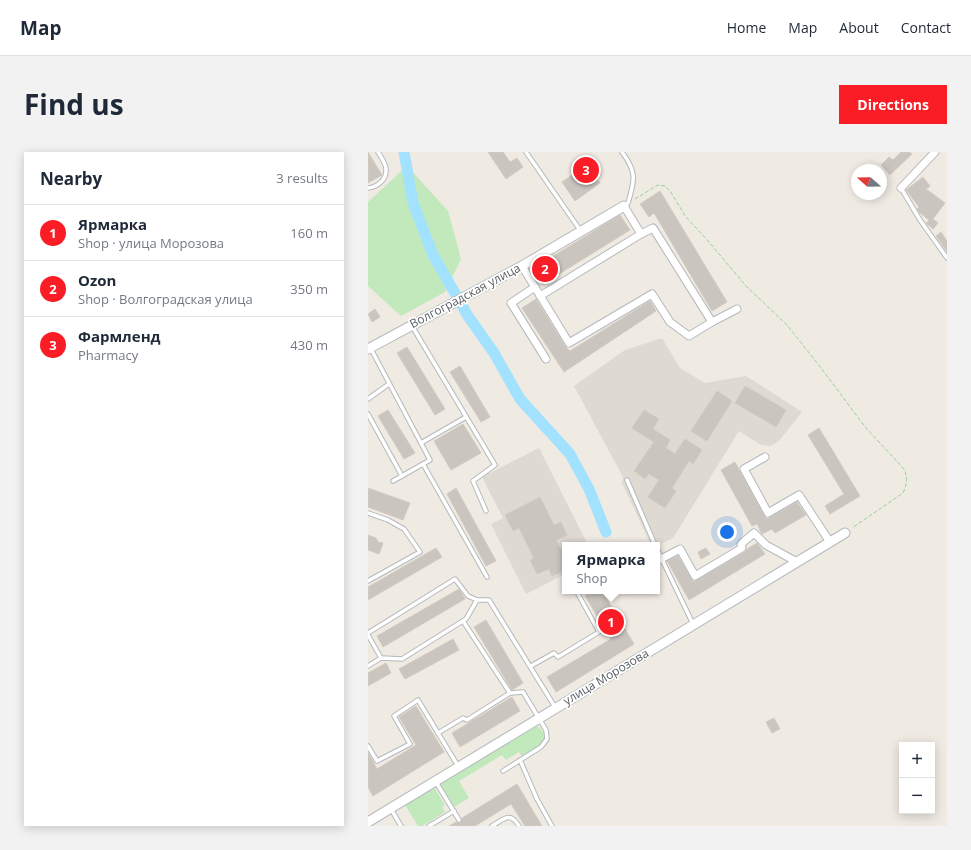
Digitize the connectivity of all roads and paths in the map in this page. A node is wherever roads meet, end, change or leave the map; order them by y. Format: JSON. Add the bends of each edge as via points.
{"nodes":[{"id":1,"x":378,"y":152,"type":"edge"},
{"id":2,"x":526,"y":152,"type":"edge"},
{"id":3,"x":622,"y":152,"type":"edge"},
{"id":4,"x":935,"y":152,"type":"edge"},
{"id":5,"x":368,"y":188,"type":"edge"},
{"id":6,"x":901,"y":188,"type":"joint"},
{"id":7,"x":626,"y":204,"type":"junction"},
{"id":8,"x":581,"y":231,"type":"junction"},
{"id":9,"x":641,"y":234,"type":"junction"},
{"id":10,"x":947,"y":258,"type":"edge"},
{"id":11,"x":522,"y":266,"type":"junction"},
{"id":12,"x":535,"y":287,"type":"junction"},
{"id":13,"x":540,"y":296,"type":"junction"},
{"id":14,"x":738,"y":309,"type":"dead end"},
{"id":15,"x":712,"y":322,"type":"junction"},
{"id":16,"x":411,"y":326,"type":"junction"},
{"id":17,"x":369,"y":349,"type":"edge"},
{"id":18,"x":546,"y":359,"type":"dead end"},
{"id":19,"x":389,"y":384,"type":"junction"},
{"id":20,"x":368,"y":399,"type":"edge"},
{"id":21,"x":368,"y":414,"type":"edge"},
{"id":22,"x":466,"y":417,"type":"junction"},
{"id":23,"x":421,"y":443,"type":"junction"},
{"id":24,"x":765,"y":457,"type":"dead end"},
{"id":25,"x":423,"y":464,"type":"junction"},
{"id":26,"x":402,"y":476,"type":"junction"},
{"id":27,"x":627,"y":480,"type":"dead end"},
{"id":28,"x":393,"y":481,"type":"dead end"},
{"id":29,"x":486,"y":511,"type":"dead end"},
{"id":30,"x":368,"y":513,"type":"edge"},
{"id":31,"x":845,"y":533,"type":"joint"},
{"id":32,"x":654,"y":542,"type":"edge"},
{"id":33,"x":830,"y":542,"type":"junction"},
{"id":34,"x":661,"y":559,"type":"joint"},
{"id":35,"x":797,"y":562,"type":"junction"},
{"id":36,"x":487,"y":577,"type":"dead end"},
{"id":37,"x":368,"y":581,"type":"edge"},
{"id":38,"x":578,"y":594,"type":"dead end"},
{"id":39,"x":477,"y":600,"type":"junction"},
{"id":40,"x":463,"y":620,"type":"junction"},
{"id":41,"x":693,"y":625,"type":"junction"},
{"id":42,"x":368,"y":634,"type":"edge"},
{"id":43,"x":381,"y":658,"type":"junction"},
{"id":44,"x":368,"y":666,"type":"edge"},
{"id":45,"x":531,"y":666,"type":"junction"},
{"id":46,"x":510,"y":693,"type":"junction"},
{"id":47,"x":556,"y":708,"type":"junction"},
{"id":48,"x":539,"y":718,"type":"junction"},
{"id":49,"x":438,"y":733,"type":"junction"},
{"id":50,"x":368,"y":746,"type":"edge"},
{"id":51,"x":520,"y":760,"type":"junction"},
{"id":52,"x":459,"y":767,"type":"junction"},
{"id":53,"x":503,"y":771,"type":"dead end"},
{"id":54,"x":436,"y":781,"type":"junction"},
{"id":55,"x":390,"y":808,"type":"junction"},
{"id":56,"x":454,"y":811,"type":"junction"},
{"id":57,"x":369,"y":820,"type":"edge"},
{"id":58,"x":459,"y":820,"type":"dead end"},
{"id":59,"x":401,"y":826,"type":"edge"},
{"id":60,"x":429,"y":826,"type":"edge"},
{"id":61,"x":492,"y":826,"type":"edge"},
{"id":62,"x":519,"y":826,"type":"edge"},
{"id":63,"x":552,"y":826,"type":"edge"}],
"edges":[{"from":1,"to":5,"type":"lane","via":[[387,168],[385,176],[380,184]]},
{"from":2,"to":8,"type":"lane"},
{"from":3,"to":7,"type":"lane","via":[[634,174]]},
{"from":4,"to":6,"type":"street"},
{"from":6,"to":10,"type":"lane"},
{"from":7,"to":8,"type":"street","name":"Волгоградская улица"},
{"from":7,"to":9,"type":"street"},
{"from":7,"to":31,"type":"path","via":[[658,185],[667,187],[686,217],[746,286],[787,325],[866,428],[904,469],[907,477],[903,493]]},
{"from":8,"to":11,"type":"street","name":"Волгоградская улица"},
{"from":9,"to":13,"type":"street"},
{"from":9,"to":15,"type":"street","via":[[653,228]]},
{"from":11,"to":12,"type":"street"},
{"from":11,"to":16,"type":"street","name":"Волгоградская улица"},
{"from":12,"to":13,"type":"street"},
{"from":12,"to":18,"type":"street","via":[[511,303]]},
{"from":13,"to":15,"type":"street","via":[[569,343],[652,294],[670,322],[689,336]]},
{"from":14,"to":15,"type":"street"},
{"from":16,"to":17,"type":"street","name":"Волгоградская улица"},
{"from":16,"to":22,"type":"lane"},
{"from":17,"to":19,"type":"lane"},
{"from":19,"to":20,"type":"lane"},
{"from":19,"to":23,"type":"lane"},
{"from":21,"to":26,"type":"lane"},
{"from":22,"to":23,"type":"lane"},
{"from":22,"to":29,"type":"lane","via":[[495,465],[472,481]]},
{"from":23,"to":25,"type":"lane","via":[[430,460]]},
{"from":24,"to":33,"type":"street","via":[[744,469],[768,513],[799,496]]},
{"from":25,"to":26,"type":"lane"},
{"from":25,"to":36,"type":"lane"},
{"from":26,"to":28,"type":"lane"},
{"from":27,"to":32,"type":"lane"},
{"from":30,"to":37,"type":"lane","via":[[404,529],[420,552]]},
{"from":31,"to":33,"type":"street","name":"улица Морозова"},
{"from":33,"to":35,"type":"street","name":"улица Морозова"},
{"from":34,"to":35,"type":"street","via":[[680,549],[695,576],[742,548],[741,544],[754,533],[766,545]]},
{"from":34,"to":41,"type":"lane"},
{"from":35,"to":41,"type":"street","name":"улица Морозова"},
{"from":38,"to":45,"type":"lane","via":[[599,632],[558,658],[554,653]]},
{"from":39,"to":40,"type":"lane"},
{"from":39,"to":42,"type":"lane","via":[[468,596],[456,579]]},
{"from":39,"to":45,"type":"lane","via":[[489,600]]},
{"from":40,"to":43,"type":"lane","via":[[402,659]]},
{"from":40,"to":46,"type":"lane"},
{"from":41,"to":47,"type":"street","name":"улица Морозова"},
{"from":42,"to":43,"type":"lane"},
{"from":43,"to":44,"type":"lane"},
{"from":45,"to":47,"type":"lane"},
{"from":46,"to":48,"type":"lane","via":[[523,692]]},
{"from":46,"to":49,"type":"lane","via":[[467,720],[463,718]]},
{"from":47,"to":48,"type":"street","name":"улица Морозова"},
{"from":48,"to":51,"type":"lane","via":[[546,732],[546,743]]},
{"from":48,"to":52,"type":"street","name":"улица Морозова"},
{"from":49,"to":50,"type":"lane","via":[[418,700],[394,716],[410,744],[378,761]]},
{"from":49,"to":52,"type":"lane"},
{"from":51,"to":53,"type":"lane"},
{"from":51,"to":63,"type":"lane"},
{"from":52,"to":54,"type":"street","name":"улица Морозова"},
{"from":54,"to":55,"type":"street","name":"улица Морозова"},
{"from":54,"to":56,"type":"lane"},
{"from":55,"to":57,"type":"street","name":"улица Морозова"},
{"from":55,"to":59,"type":"lane"},
{"from":56,"to":58,"type":"lane"},
{"from":56,"to":60,"type":"lane"},
{"from":61,"to":62,"type":"lane","via":[[510,817],[515,819]]}]}
